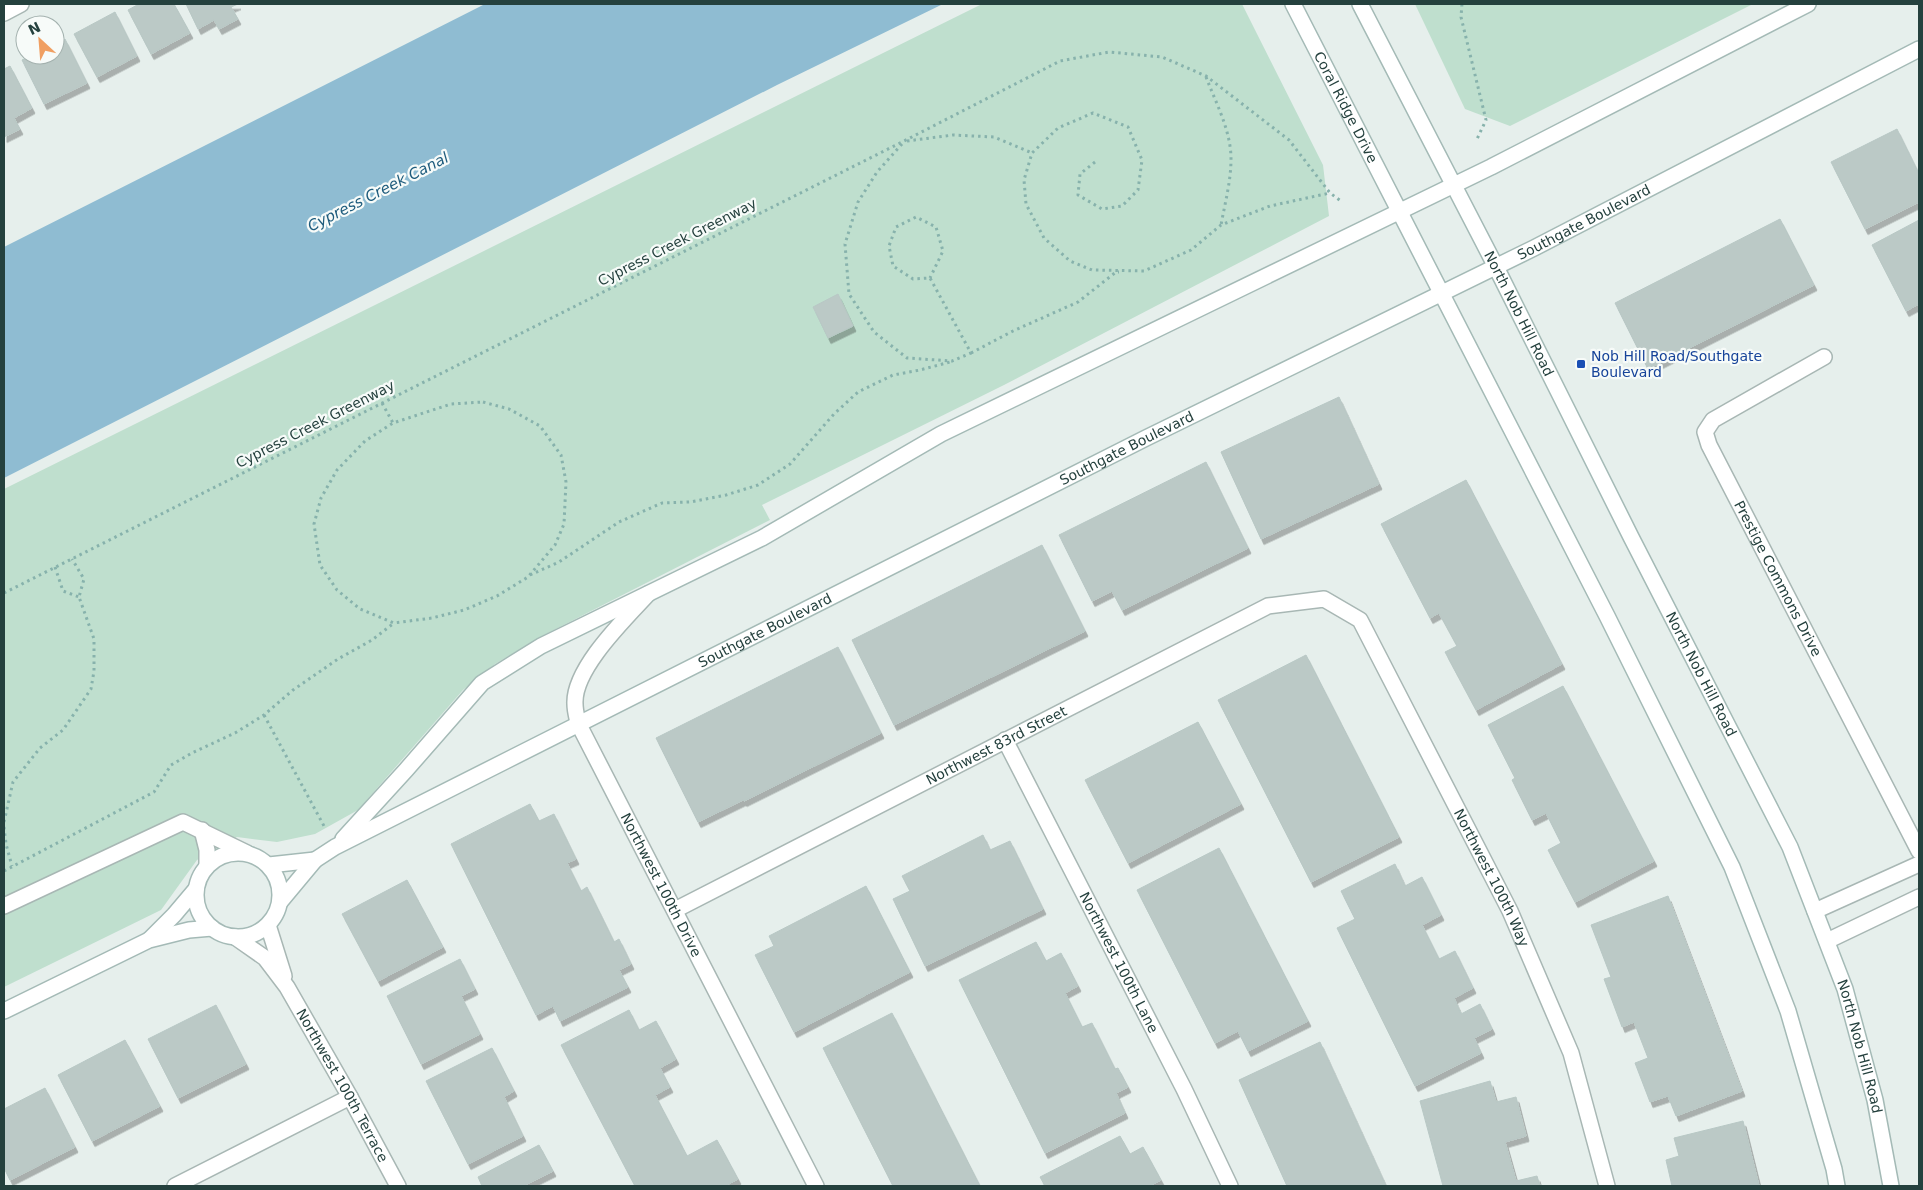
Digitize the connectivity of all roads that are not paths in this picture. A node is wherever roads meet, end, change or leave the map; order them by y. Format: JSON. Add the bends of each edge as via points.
{"nodes":[{"id":1,"x":22,"y":4,"type":"edge"},
{"id":2,"x":1293,"y":4,"type":"edge"},
{"id":3,"x":1360,"y":4,"type":"edge"},
{"id":4,"x":1808,"y":4,"type":"edge"},
{"id":5,"x":4,"y":13,"type":"edge"},
{"id":6,"x":1919,"y":49,"type":"edge"},
{"id":7,"x":1454,"y":185,"type":"junction"},
{"id":8,"x":1399,"y":211,"type":"junction"},
{"id":9,"x":1496,"y":267,"type":"junction"},
{"id":10,"x":1441,"y":294,"type":"junction"},
{"id":11,"x":1824,"y":357,"type":"dead end"},
{"id":12,"x":649,"y":593,"type":"junction"},
{"id":13,"x":1324,"y":599,"type":"joint"},
{"id":14,"x":578,"y":723,"type":"junction"},
{"id":15,"x":1006,"y":740,"type":"junction"},
{"id":16,"x":202,"y":830,"type":"junction"},
{"id":17,"x":335,"y":847,"type":"junction"},
{"id":18,"x":1919,"y":851,"type":"edge"},
{"id":19,"x":247,"y":853,"type":"junction"},
{"id":20,"x":315,"y":860,"type":"junction"},
{"id":21,"x":1919,"y":864,"type":"edge"},
{"id":22,"x":269,"y":865,"type":"junction"},
{"id":23,"x":207,"y":866,"type":"junction"},
{"id":24,"x":196,"y":889,"type":"junction"},
{"id":25,"x":1919,"y":897,"type":"edge"},
{"id":26,"x":280,"y":902,"type":"junction"},
{"id":27,"x":4,"y":906,"type":"edge"},
{"id":28,"x":675,"y":910,"type":"junction"},
{"id":29,"x":1815,"y":911,"type":"junction"},
{"id":30,"x":268,"y":925,"type":"junction"},
{"id":31,"x":212,"y":928,"type":"junction"},
{"id":32,"x":235,"y":937,"type":"junction"},
{"id":33,"x":149,"y":940,"type":"junction"},
{"id":34,"x":1827,"y":941,"type":"junction"},
{"id":35,"x":287,"y":986,"type":"junction"},
{"id":36,"x":4,"y":1011,"type":"edge"},
{"id":37,"x":350,"y":1097,"type":"junction"},
{"id":38,"x":175,"y":1186,"type":"edge"},
{"id":39,"x":398,"y":1186,"type":"edge"},
{"id":40,"x":816,"y":1186,"type":"edge"},
{"id":41,"x":1230,"y":1186,"type":"edge"},
{"id":42,"x":1607,"y":1186,"type":"edge"},
{"id":43,"x":1837,"y":1186,"type":"edge"},
{"id":44,"x":1891,"y":1186,"type":"edge"}],
"edges":[{"from":1,"to":5,"type":"street"},
{"from":2,"to":8,"type":"street","name":"Coral Ridge Drive"},
{"from":3,"to":7,"type":"street"},
{"from":4,"to":7,"type":"street","name":"Southgate Boulevard"},
{"from":6,"to":9,"type":"street","name":"Southgate Boulevard"},
{"from":7,"to":8,"type":"street","name":"Southgate Boulevard"},
{"from":7,"to":9,"type":"street","name":"North Nob Hill Road"},
{"from":8,"to":10,"type":"street"},
{"from":8,"to":12,"type":"street","name":"Southgate Boulevard","via":[[941,434],[762,538]]},
{"from":9,"to":10,"type":"street","name":"Southgate Boulevard"},
{"from":9,"to":29,"type":"street","name":"North Nob Hill Road","via":[[1790,847]]},
{"from":10,"to":14,"type":"street","name":"Southgate Boulevard"},
{"from":10,"to":43,"type":"street","via":[[1732,867],[1788,1011]]},
{"from":11,"to":18,"type":"street","name":"Prestige Commons Drive","via":[[1713,420],[1705,432]]},
{"from":12,"to":14,"type":"street","name":"Northwest 100th Drive","via":[[603,644],[581,680],[575,703]]},
{"from":12,"to":17,"type":"street","name":"Southgate Boulevard","via":[[541,646],[482,683]]},
{"from":13,"to":15,"type":"street","name":"Northwest 83rd Street","via":[[1268,606]]},
{"from":13,"to":42,"type":"street","name":"Northwest 100th Way","via":[[1360,620],[1510,910],[1571,1053]]},
{"from":14,"to":17,"type":"street","name":"Southgate Boulevard"},
{"from":14,"to":28,"type":"street","name":"Northwest 100th Drive"},
{"from":15,"to":28,"type":"street","name":"Northwest 83rd Street"},
{"from":15,"to":41,"type":"street","name":"Northwest 100th Lane"},
{"from":16,"to":19,"type":"street"},
{"from":16,"to":23,"type":"street"},
{"from":16,"to":27,"type":"street","via":[[183,822]]},
{"from":17,"to":20,"type":"street","name":"Southgate Boulevard"},
{"from":19,"to":22,"type":"street"},
{"from":19,"to":23,"type":"street","via":[[232,853]]},
{"from":20,"to":22,"type":"street","name":"Southgate Boulevard"},
{"from":20,"to":26,"type":"street","name":"Southgate Boulevard"},
{"from":21,"to":29,"type":"street"},
{"from":22,"to":26,"type":"street","via":[[281,889]]},
{"from":23,"to":24,"type":"street"},
{"from":24,"to":31,"type":"street","via":[[199,910]]},
{"from":24,"to":33,"type":"street"},
{"from":25,"to":34,"type":"street"},
{"from":26,"to":30,"type":"street"},
{"from":28,"to":40,"type":"street","name":"Northwest 100th Drive"},
{"from":29,"to":34,"type":"street","name":"North Nob Hill Road"},
{"from":30,"to":32,"type":"street","via":[[247,936]]},
{"from":30,"to":35,"type":"street","name":"Northwest 100th Terrace"},
{"from":31,"to":32,"type":"street"},
{"from":31,"to":33,"type":"street"},
{"from":32,"to":35,"type":"street","name":"Northwest 100th Terrace","via":[[265,958]]},
{"from":33,"to":36,"type":"street"},
{"from":34,"to":44,"type":"street","name":"North Nob Hill Road","via":[[1845,989],[1875,1100]]},
{"from":35,"to":37,"type":"street","name":"Northwest 100th Terrace"},
{"from":37,"to":38,"type":"street"},
{"from":37,"to":39,"type":"street","name":"Northwest 100th Terrace"}]}
